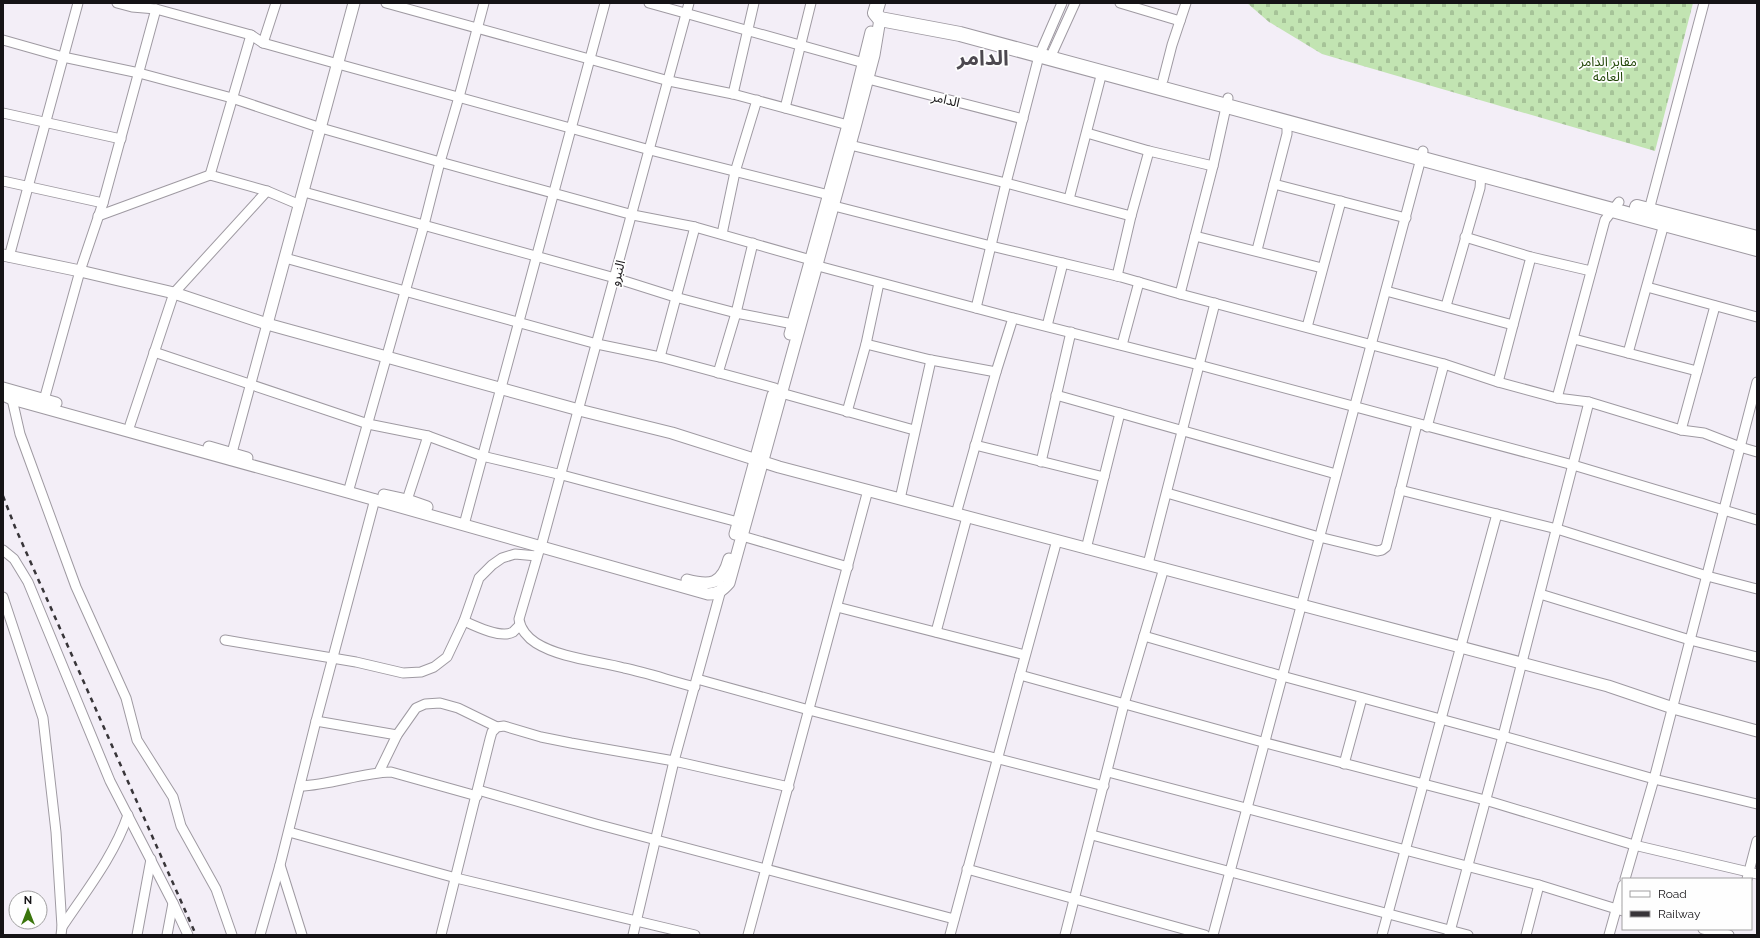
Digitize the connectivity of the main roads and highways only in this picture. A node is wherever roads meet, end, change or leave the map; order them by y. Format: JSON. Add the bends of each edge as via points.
{"nodes":[{"id":1,"x":880,"y":9,"type":"edge"},
{"id":2,"x":1046,"y":53,"type":"junction"},
{"id":3,"x":1227,"y":102,"type":"junction"},
{"id":4,"x":1422,"y":154,"type":"junction"},
{"id":5,"x":1617,"y":206,"type":"junction"},
{"id":6,"x":1757,"y":238,"type":"edge"},
{"id":7,"x":1757,"y":249,"type":"edge"}],
"edges":[{"from":1,"to":2,"type":"main road","via":[[960,34]]},
{"from":2,"to":3,"type":"main road","via":[[1100,72]]},
{"from":2,"to":3,"type":"main road","via":[[1163,80]]},
{"from":3,"to":4,"type":"main road"},
{"from":3,"to":4,"type":"main road","via":[[1287,122]]},
{"from":4,"to":5,"type":"main road"},
{"from":4,"to":5,"type":"main road","via":[[1481,174]]},
{"from":5,"to":6,"type":"main road","via":[[1649,210]]},
{"from":5,"to":7,"type":"main road","via":[[1664,224]]}]}
